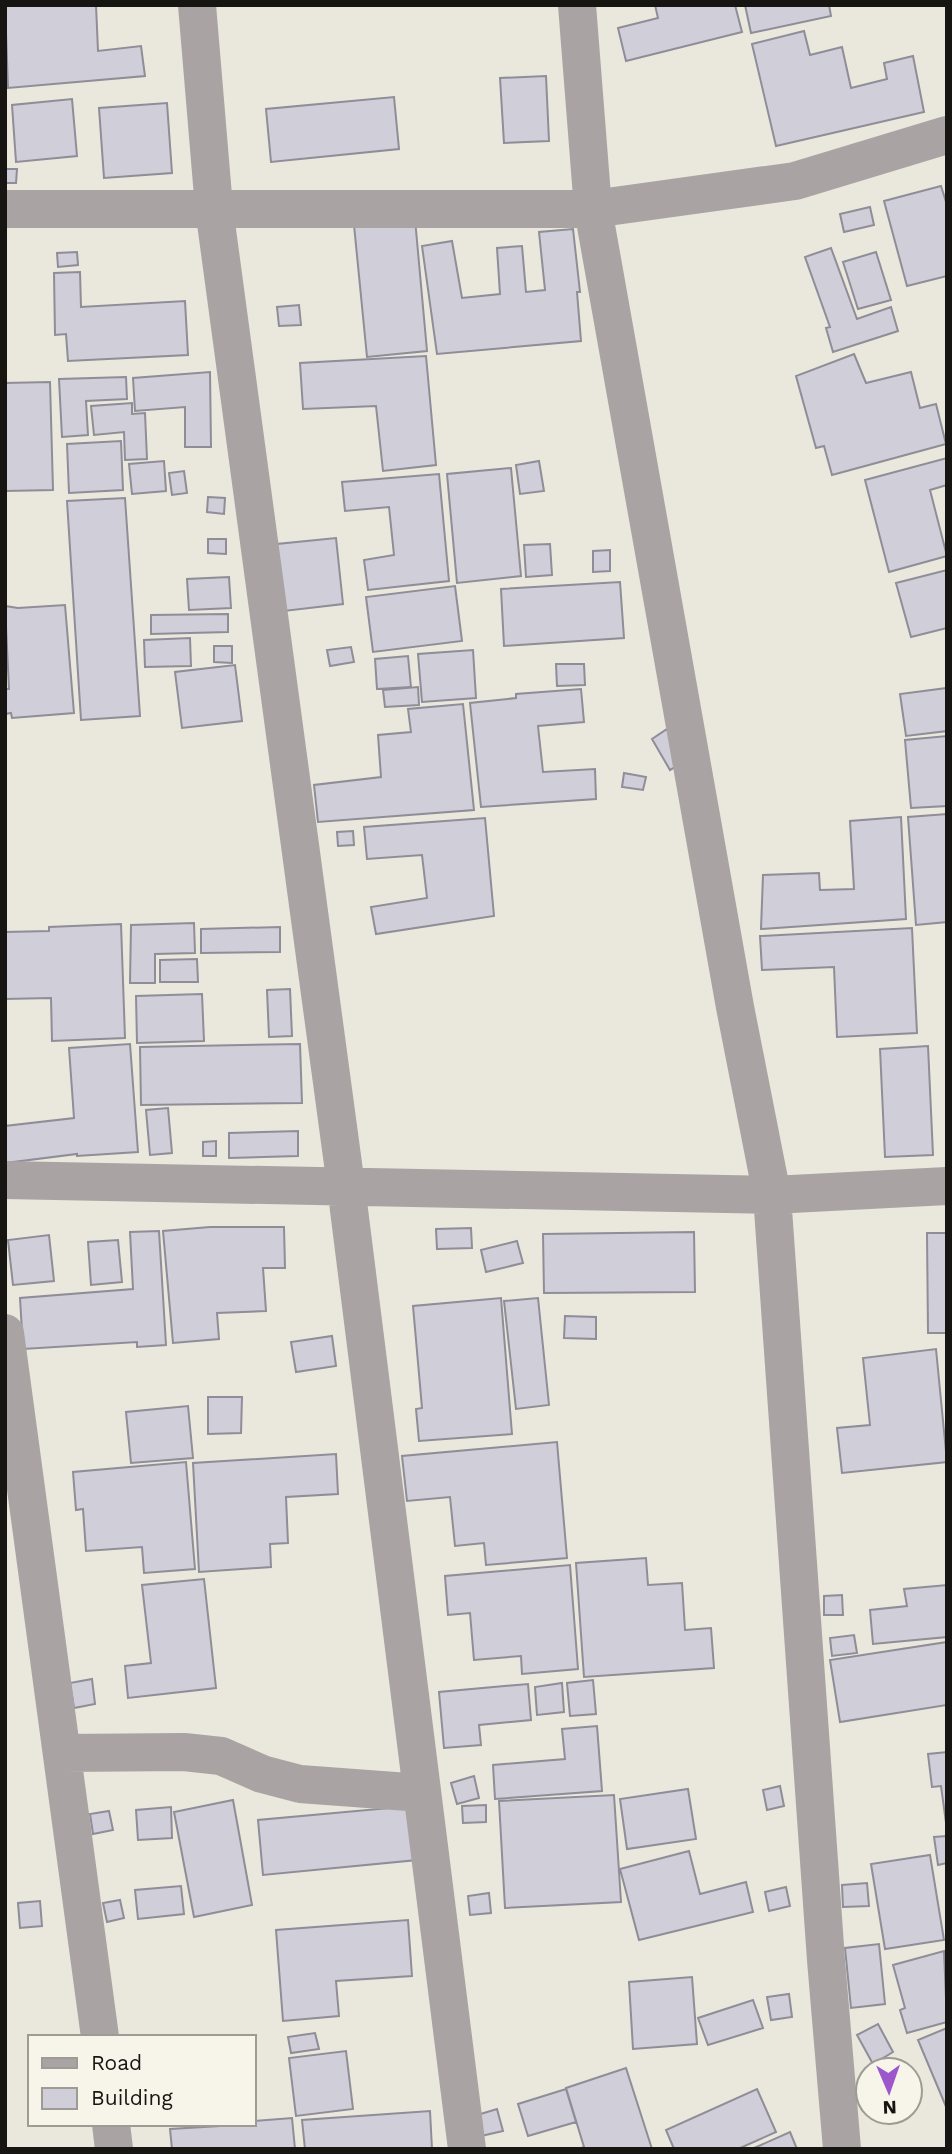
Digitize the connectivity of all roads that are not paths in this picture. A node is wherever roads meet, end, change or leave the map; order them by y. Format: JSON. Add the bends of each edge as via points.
{"nodes":[{"id":1,"x":197,"y":5,"type":"edge"},
{"id":2,"x":577,"y":5,"type":"edge"},
{"id":3,"x":947,"y":135,"type":"edge"},
{"id":4,"x":214,"y":208,"type":"junction"},
{"id":5,"x":5,"y":209,"type":"edge"},
{"id":6,"x":593,"y":209,"type":"junction"},
{"id":7,"x":5,"y":1180,"type":"edge"},
{"id":8,"x":346,"y":1186,"type":"junction"},
{"id":9,"x":947,"y":1186,"type":"edge"},
{"id":10,"x":772,"y":1195,"type":"junction"},
{"id":11,"x":5,"y":1333,"type":"edge"},
{"id":12,"x":63,"y":1753,"type":"junction"},
{"id":13,"x":422,"y":1793,"type":"junction"},
{"id":14,"x":100,"y":2035,"type":"edge"},
{"id":15,"x":111,"y":2126,"type":"edge"},
{"id":16,"x":114,"y":2149,"type":"edge"},
{"id":17,"x":467,"y":2149,"type":"edge"},
{"id":18,"x":842,"y":2149,"type":"edge"}],
"edges":[{"from":1,"to":4,"type":"street"},
{"from":2,"to":6,"type":"street"},
{"from":3,"to":6,"type":"street","via":[[795,181]]},
{"from":4,"to":5,"type":"street"},
{"from":4,"to":6,"type":"street"},
{"from":4,"to":8,"type":"street"},
{"from":6,"to":10,"type":"street"},
{"from":7,"to":8,"type":"street"},
{"from":8,"to":10,"type":"street"},
{"from":8,"to":13,"type":"street"},
{"from":9,"to":10,"type":"street"},
{"from":10,"to":18,"type":"street"},
{"from":11,"to":12,"type":"street"},
{"from":12,"to":13,"type":"street","via":[[221,1756],[300,1784]]},
{"from":12,"to":14,"type":"street"},
{"from":13,"to":17,"type":"street"},
{"from":15,"to":16,"type":"street"}]}
